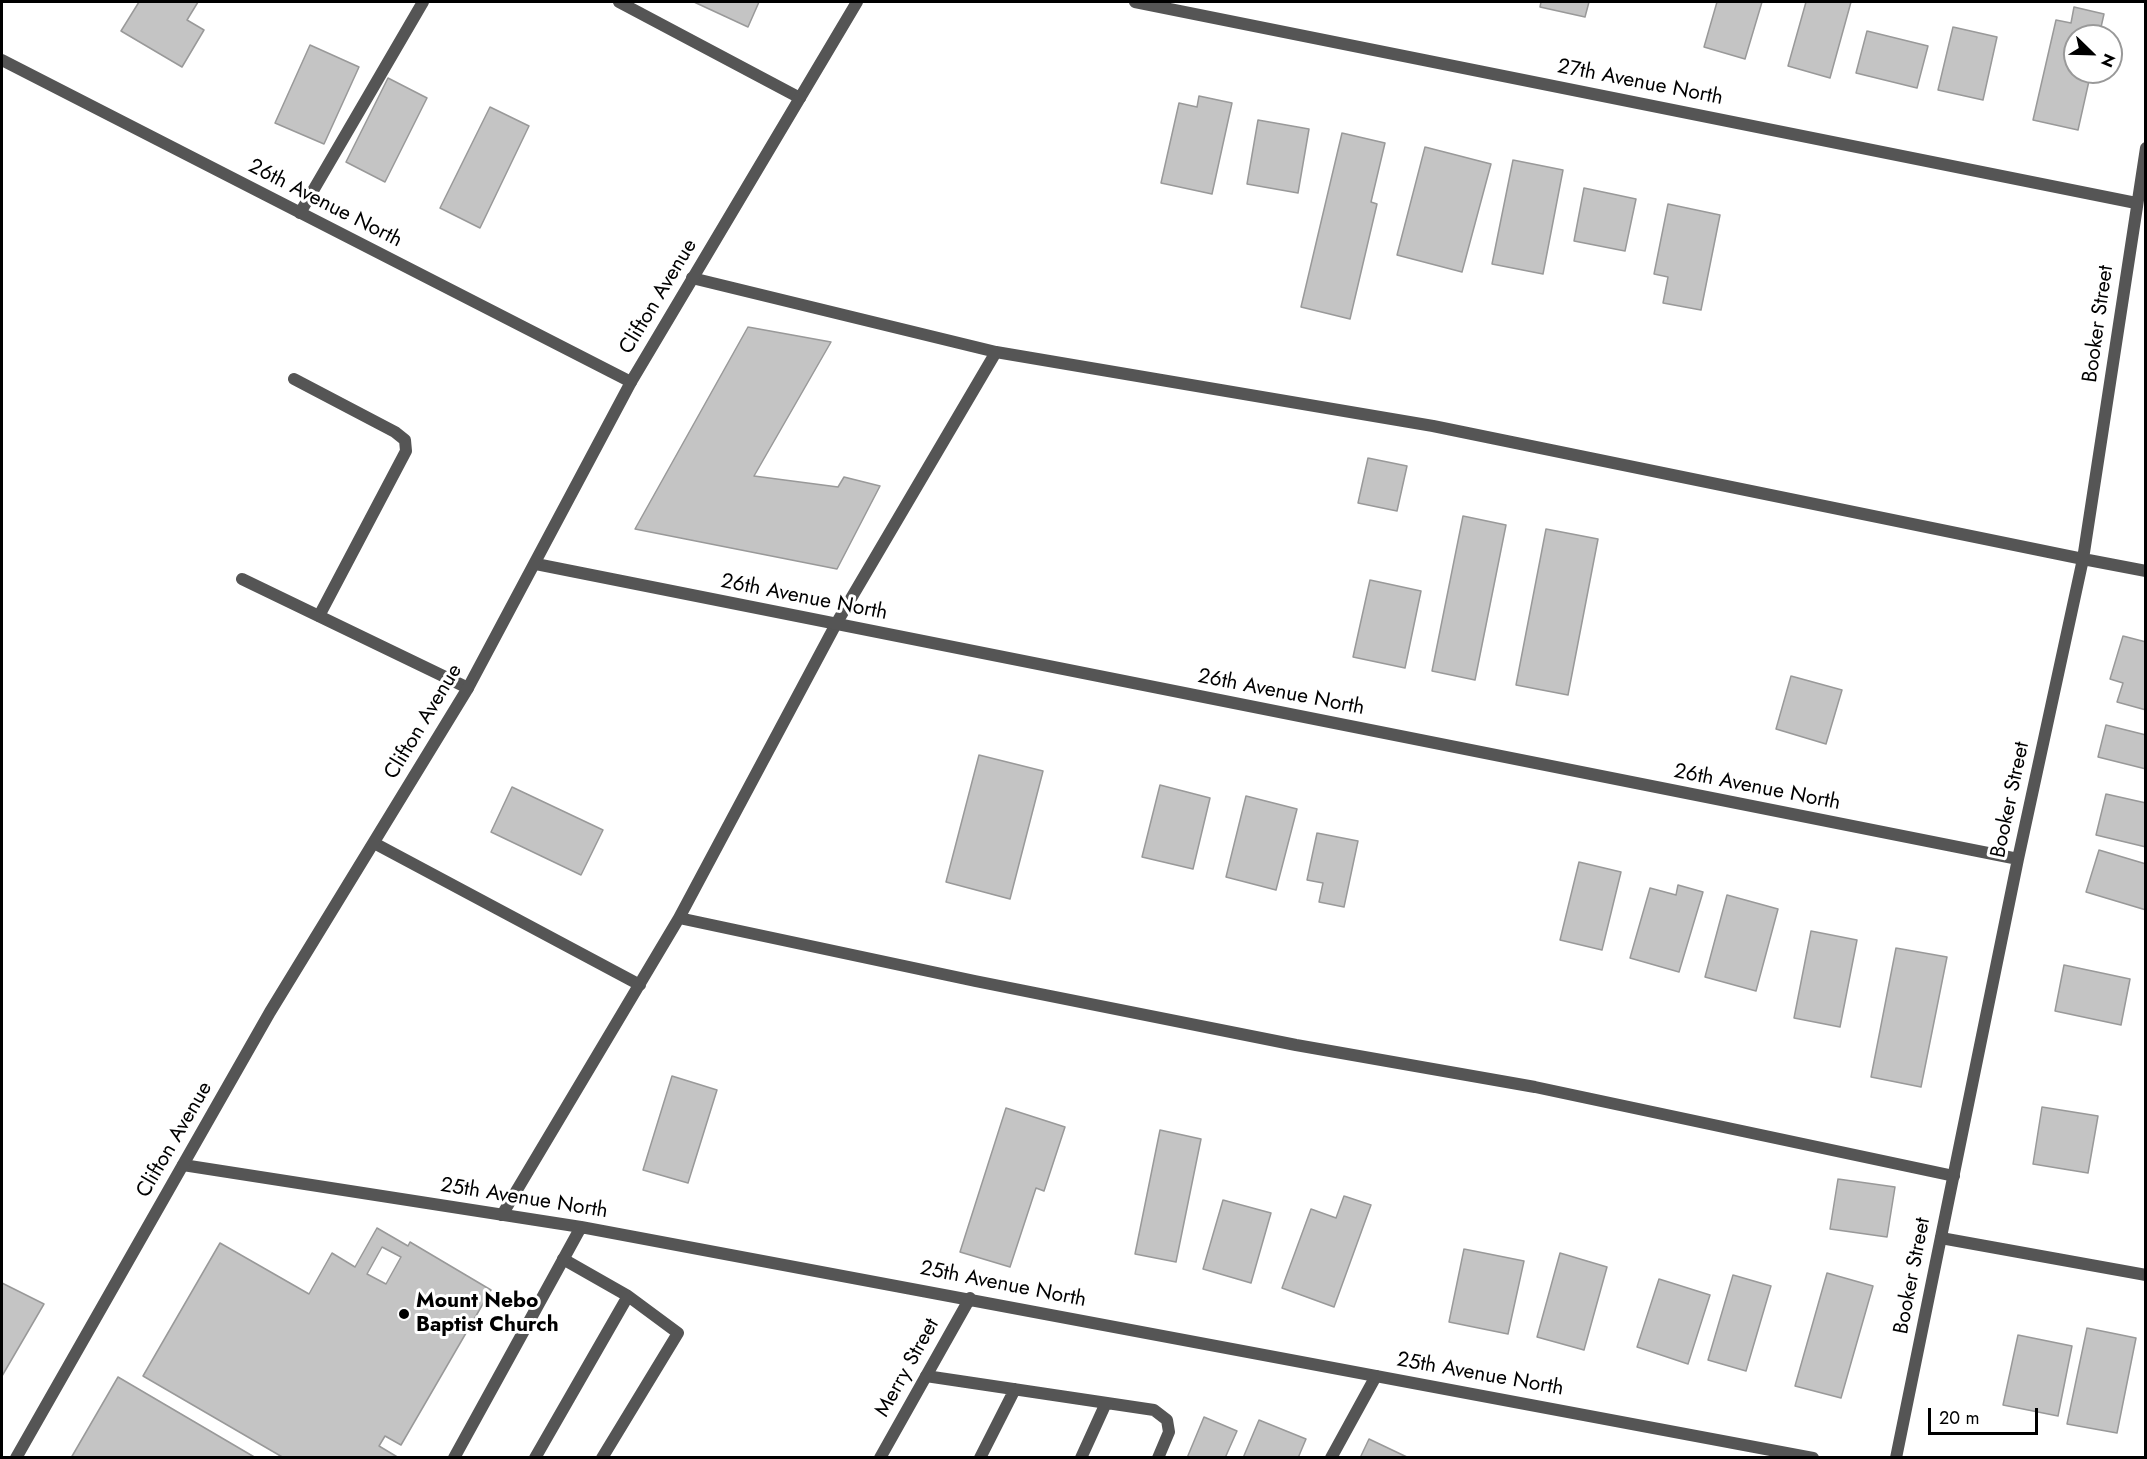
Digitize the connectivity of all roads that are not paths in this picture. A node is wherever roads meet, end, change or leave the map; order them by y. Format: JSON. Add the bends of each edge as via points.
{"nodes":[{"id":1,"x":423,"y":2,"type":"edge"},
{"id":2,"x":619,"y":2,"type":"edge"},
{"id":3,"x":857,"y":2,"type":"edge"},
{"id":4,"x":1135,"y":2,"type":"edge"},
{"id":5,"x":2,"y":60,"type":"edge"},
{"id":6,"x":800,"y":98,"type":"junction"},
{"id":7,"x":2145,"y":148,"type":"edge"},
{"id":8,"x":2136,"y":203,"type":"junction"},
{"id":9,"x":300,"y":213,"type":"junction"},
{"id":10,"x":692,"y":278,"type":"junction"},
{"id":11,"x":996,"y":352,"type":"junction"},
{"id":12,"x":294,"y":379,"type":"dead end"},
{"id":13,"x":631,"y":382,"type":"junction"},
{"id":14,"x":2083,"y":559,"type":"junction"},
{"id":15,"x":536,"y":564,"type":"junction"},
{"id":16,"x":2145,"y":571,"type":"edge"},
{"id":17,"x":242,"y":579,"type":"dead end"},
{"id":18,"x":319,"y":616,"type":"junction"},
{"id":19,"x":836,"y":624,"type":"junction"},
{"id":20,"x":468,"y":688,"type":"junction"},
{"id":21,"x":374,"y":843,"type":"junction"},
{"id":22,"x":2018,"y":859,"type":"junction"},
{"id":23,"x":679,"y":918,"type":"junction"},
{"id":24,"x":640,"y":985,"type":"junction"},
{"id":25,"x":183,"y":1165,"type":"junction"},
{"id":26,"x":1954,"y":1176,"type":"junction"},
{"id":27,"x":502,"y":1215,"type":"junction"},
{"id":28,"x":581,"y":1227,"type":"junction"},
{"id":29,"x":1941,"y":1238,"type":"junction"},
{"id":30,"x":563,"y":1259,"type":"junction"},
{"id":31,"x":2145,"y":1275,"type":"edge"},
{"id":32,"x":628,"y":1296,"type":"junction"},
{"id":33,"x":969,"y":1299,"type":"junction"},
{"id":34,"x":926,"y":1376,"type":"junction"},
{"id":35,"x":1376,"y":1376,"type":"junction"},
{"id":36,"x":1015,"y":1389,"type":"junction"},
{"id":37,"x":1106,"y":1402,"type":"junction"},
{"id":38,"x":1769,"y":1453,"type":"edge"},
{"id":39,"x":16,"y":1458,"type":"edge"},
{"id":40,"x":454,"y":1458,"type":"edge"},
{"id":41,"x":535,"y":1458,"type":"edge"},
{"id":42,"x":603,"y":1458,"type":"edge"},
{"id":43,"x":880,"y":1458,"type":"edge"},
{"id":44,"x":980,"y":1458,"type":"edge"},
{"id":45,"x":1080,"y":1458,"type":"edge"},
{"id":46,"x":1158,"y":1458,"type":"edge"},
{"id":47,"x":1330,"y":1458,"type":"edge"},
{"id":48,"x":1813,"y":1458,"type":"edge"},
{"id":49,"x":1896,"y":1458,"type":"edge"}],
"edges":[{"from":1,"to":9,"type":"street"},
{"from":2,"to":6,"type":"street"},
{"from":3,"to":6,"type":"street","name":"Clifton Avenue"},
{"from":4,"to":8,"type":"street","name":"27th Avenue North"},
{"from":5,"to":9,"type":"street","name":"26th Avenue North"},
{"from":6,"to":10,"type":"street","name":"Clifton Avenue"},
{"from":7,"to":8,"type":"street","name":"Booker Street"},
{"from":8,"to":14,"type":"street","name":"Booker Street"},
{"from":9,"to":13,"type":"street","name":"26th Avenue North"},
{"from":10,"to":11,"type":"street"},
{"from":10,"to":13,"type":"street","name":"Clifton Avenue"},
{"from":11,"to":14,"type":"street","via":[[1433,426]]},
{"from":11,"to":19,"type":"street"},
{"from":12,"to":18,"type":"street","via":[[405,440],[406,451]]},
{"from":13,"to":15,"type":"street","name":"Clifton Avenue"},
{"from":14,"to":16,"type":"street"},
{"from":14,"to":22,"type":"street","name":"Booker Street"},
{"from":15,"to":19,"type":"street","name":"26th Avenue North"},
{"from":15,"to":20,"type":"street","name":"Clifton Avenue"},
{"from":17,"to":18,"type":"street"},
{"from":18,"to":20,"type":"street"},
{"from":19,"to":22,"type":"street","name":"26th Avenue North"},
{"from":19,"to":23,"type":"street"},
{"from":20,"to":21,"type":"street","name":"Clifton Avenue"},
{"from":21,"to":24,"type":"street"},
{"from":21,"to":25,"type":"street","name":"Clifton Avenue","via":[[270,1012]]},
{"from":22,"to":26,"type":"street","name":"Booker Street"},
{"from":23,"to":24,"type":"street"},
{"from":23,"to":26,"type":"street","via":[[1296,1045],[1535,1087]]},
{"from":24,"to":27,"type":"street"},
{"from":25,"to":27,"type":"street","name":"25th Avenue North"},
{"from":25,"to":39,"type":"street","name":"Clifton Avenue"},
{"from":26,"to":29,"type":"street","name":"Booker Street"},
{"from":27,"to":28,"type":"street","name":"25th Avenue North"},
{"from":28,"to":30,"type":"street"},
{"from":28,"to":33,"type":"street","name":"25th Avenue North"},
{"from":29,"to":31,"type":"street"},
{"from":29,"to":49,"type":"street","name":"Booker Street"},
{"from":30,"to":32,"type":"street"},
{"from":30,"to":40,"type":"street"},
{"from":32,"to":41,"type":"street"},
{"from":32,"to":42,"type":"street","via":[[678,1333]]},
{"from":33,"to":34,"type":"street","name":"Merry Street"},
{"from":33,"to":35,"type":"street","name":"25th Avenue North"},
{"from":34,"to":36,"type":"street"},
{"from":34,"to":43,"type":"street","name":"Merry Street"},
{"from":35,"to":38,"type":"street","name":"25th Avenue North"},
{"from":35,"to":47,"type":"street"},
{"from":36,"to":37,"type":"street"},
{"from":36,"to":44,"type":"street"},
{"from":37,"to":45,"type":"street"},
{"from":37,"to":46,"type":"street","via":[[1154,1410],[1167,1420],[1169,1432]]},
{"from":38,"to":48,"type":"street","name":"25th Avenue North"}]}
